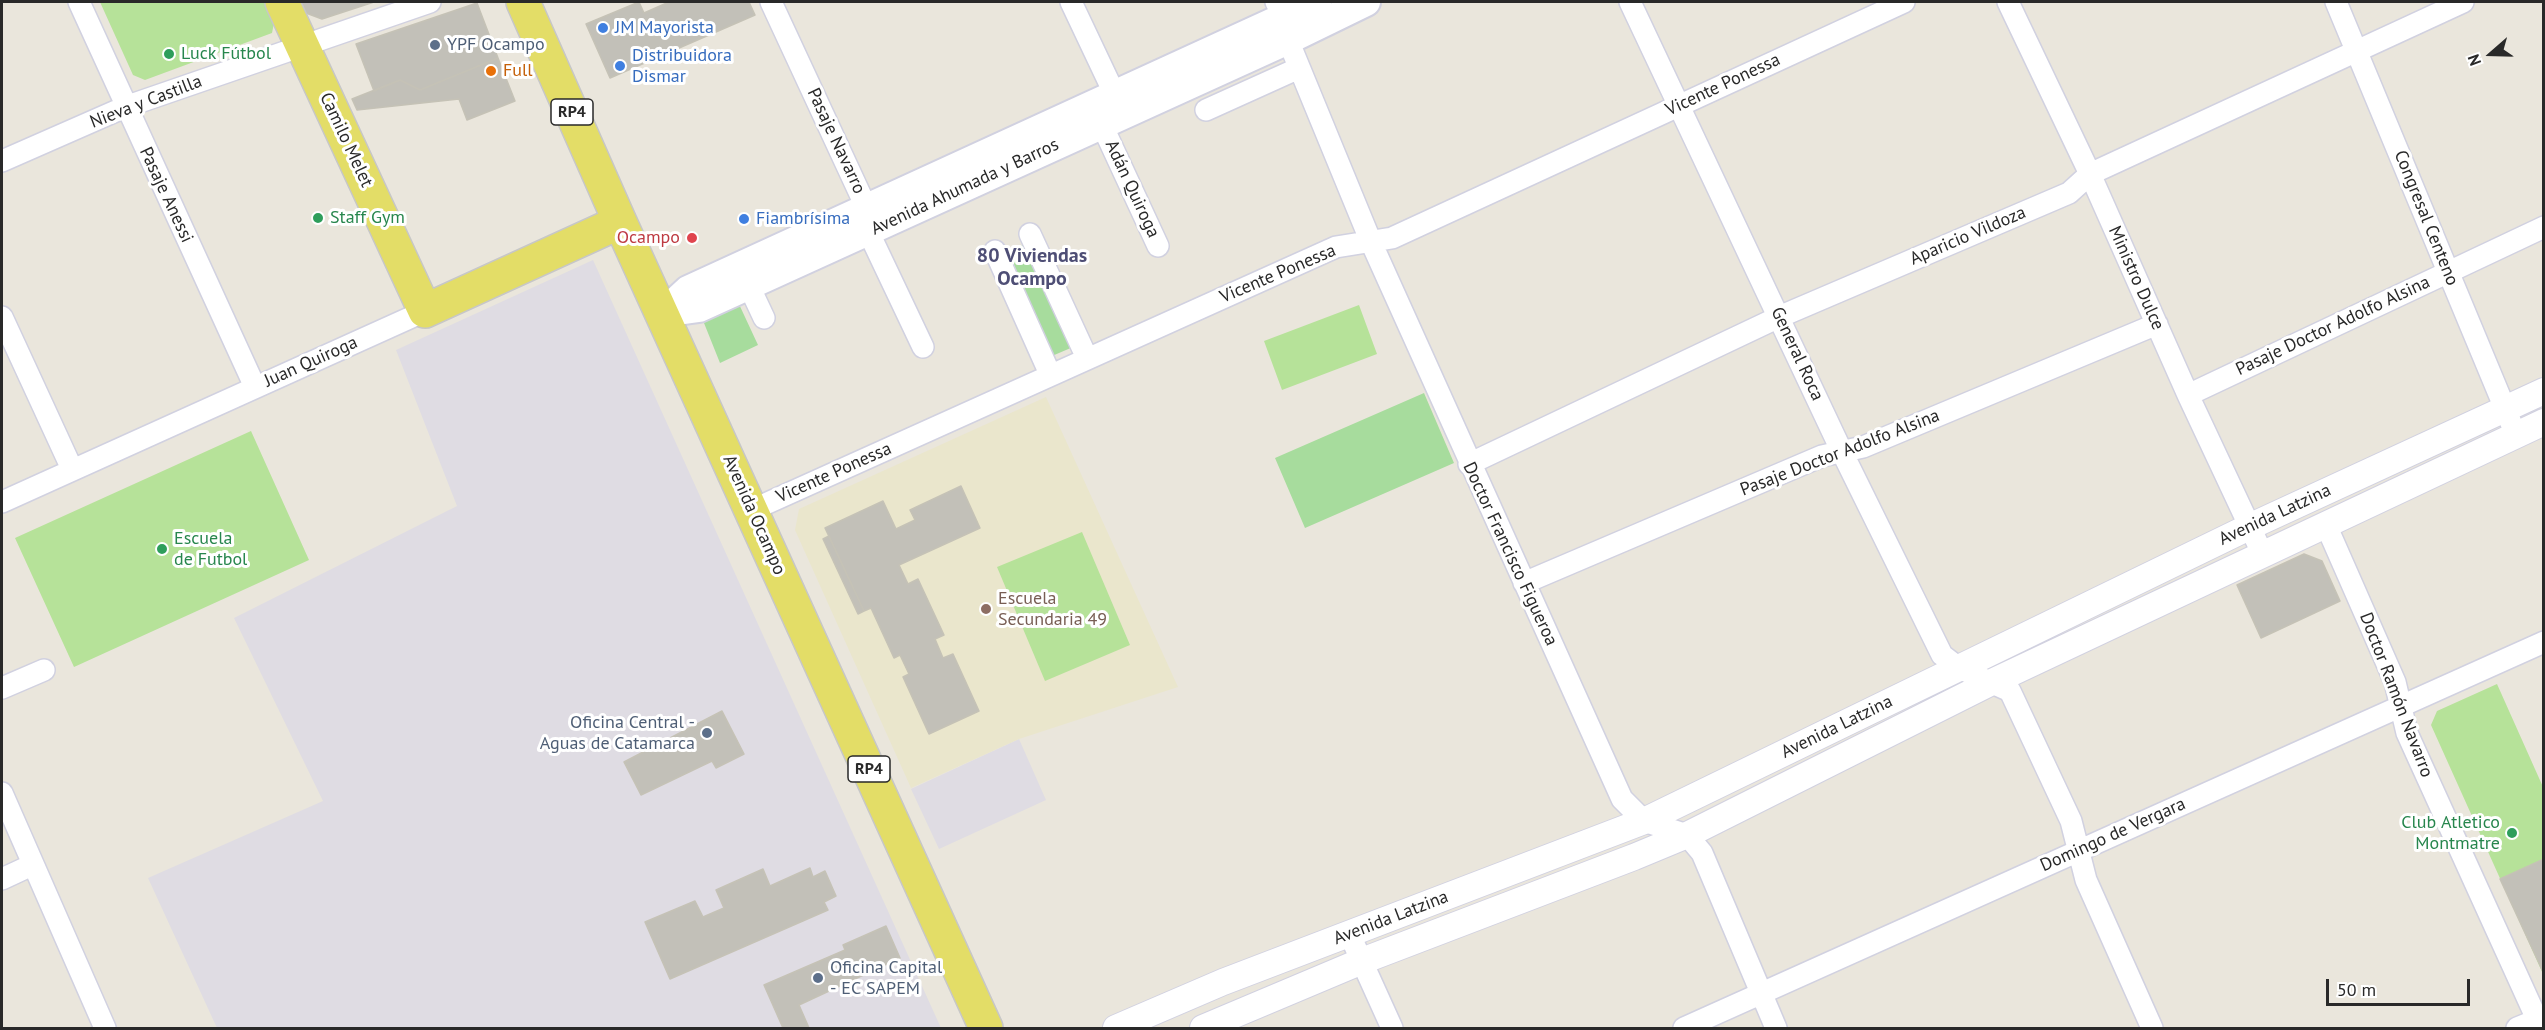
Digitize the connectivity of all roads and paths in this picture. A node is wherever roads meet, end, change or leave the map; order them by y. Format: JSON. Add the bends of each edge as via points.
{"nodes":[{"id":1,"x":79,"y":2,"type":"edge"},
{"id":2,"x":282,"y":2,"type":"edge"},
{"id":3,"x":430,"y":2,"type":"edge"},
{"id":4,"x":523,"y":2,"type":"edge"},
{"id":5,"x":771,"y":2,"type":"edge"},
{"id":6,"x":1071,"y":2,"type":"edge"},
{"id":7,"x":1317,"y":2,"type":"edge"},
{"id":8,"x":1366,"y":2,"type":"edge"},
{"id":9,"x":1630,"y":2,"type":"edge"},
{"id":10,"x":1904,"y":2,"type":"edge"},
{"id":11,"x":2008,"y":2,"type":"edge"},
{"id":12,"x":2336,"y":2,"type":"edge"},
{"id":13,"x":2463,"y":2,"type":"edge"},
{"id":14,"x":1283,"y":20,"type":"edge"},
{"id":15,"x":302,"y":46,"type":"junction"},
{"id":16,"x":2358,"y":50,"type":"junction"},
{"id":17,"x":1299,"y":68,"type":"junction"},
{"id":18,"x":1115,"y":95,"type":"junction"},
{"id":19,"x":1678,"y":105,"type":"junction"},
{"id":20,"x":125,"y":107,"type":"junction"},
{"id":21,"x":1206,"y":111,"type":"dead end"},
{"id":22,"x":1102,"y":125,"type":"junction"},
{"id":23,"x":2,"y":161,"type":"edge"},
{"id":24,"x":2090,"y":174,"type":"junction"},
{"id":25,"x":868,"y":220,"type":"junction"},
{"id":26,"x":620,"y":222,"type":"junction"},
{"id":27,"x":2544,"y":227,"type":"edge"},
{"id":28,"x":1030,"y":234,"type":"dead end"},
{"id":29,"x":1371,"y":242,"type":"junction"},
{"id":30,"x":1158,"y":246,"type":"dead end"},
{"id":31,"x":995,"y":251,"type":"dead end"},
{"id":32,"x":2448,"y":272,"type":"junction"},
{"id":33,"x":748,"y":286,"type":"junction"},
{"id":34,"x":425,"y":311,"type":"junction"},
{"id":35,"x":663,"y":313,"type":"junction"},
{"id":36,"x":2,"y":317,"type":"edge"},
{"id":37,"x":1779,"y":317,"type":"junction"},
{"id":38,"x":764,"y":318,"type":"dead end"},
{"id":39,"x":2157,"y":324,"type":"junction"},
{"id":40,"x":923,"y":347,"type":"dead end"},
{"id":41,"x":1087,"y":358,"type":"junction"},
{"id":42,"x":1050,"y":374,"type":"junction"},
{"id":43,"x":255,"y":387,"type":"junction"},
{"id":44,"x":2544,"y":391,"type":"edge"},
{"id":45,"x":2188,"y":395,"type":"junction"},
{"id":46,"x":2505,"y":408,"type":"junction"},
{"id":47,"x":2544,"y":422,"type":"edge"},
{"id":48,"x":2516,"y":435,"type":"junction"},
{"id":49,"x":1842,"y":452,"type":"junction"},
{"id":50,"x":1469,"y":465,"type":"junction"},
{"id":51,"x":72,"y":469,"type":"junction"},
{"id":52,"x":2,"y":502,"type":"edge"},
{"id":53,"x":752,"y":510,"type":"junction"},
{"id":54,"x":2326,"y":525,"type":"junction"},
{"id":55,"x":2249,"y":527,"type":"junction"},
{"id":56,"x":2263,"y":555,"type":"junction"},
{"id":57,"x":1524,"y":583,"type":"junction"},
{"id":58,"x":2544,"y":642,"type":"edge"},
{"id":59,"x":1959,"y":668,"type":"junction"},
{"id":60,"x":44,"y":670,"type":"dead end"},
{"id":61,"x":1990,"y":683,"type":"junction"},
{"id":62,"x":2,"y":688,"type":"edge"},
{"id":63,"x":2401,"y":706,"type":"junction"},
{"id":64,"x":2,"y":793,"type":"edge"},
{"id":65,"x":1644,"y":821,"type":"junction"},
{"id":66,"x":1687,"y":835,"type":"junction"},
{"id":67,"x":2079,"y":850,"type":"junction"},
{"id":68,"x":32,"y":865,"type":"junction"},
{"id":69,"x":2,"y":879,"type":"edge"},
{"id":70,"x":1349,"y":933,"type":"junction"},
{"id":71,"x":1362,"y":961,"type":"junction"},
{"id":72,"x":1761,"y":994,"type":"junction"},
{"id":73,"x":2540,"y":1022,"type":"edge"},
{"id":74,"x":105,"y":1029,"type":"edge"},
{"id":75,"x":986,"y":1029,"type":"edge"},
{"id":76,"x":1116,"y":1029,"type":"edge"},
{"id":77,"x":1203,"y":1029,"type":"edge"},
{"id":78,"x":1392,"y":1029,"type":"edge"},
{"id":79,"x":1684,"y":1029,"type":"edge"},
{"id":80,"x":1776,"y":1029,"type":"edge"},
{"id":81,"x":2152,"y":1029,"type":"edge"},
{"id":82,"x":2517,"y":1029,"type":"edge"}],
"edges":[{"from":1,"to":20,"type":"street","name":"Pasaje Anessi"},
{"from":2,"to":15,"type":"main road","name":"Camilo Melet"},
{"from":3,"to":15,"type":"street","name":"Nieva y Castilla"},
{"from":4,"to":26,"type":"main road","name":"Avenida Ocampo","number":"RP4"},
{"from":5,"to":25,"type":"street","name":"Pasaje Navarro"},
{"from":6,"to":18,"type":"street"},
{"from":7,"to":14,"type":"main road","name":"Avenida Ahumada y Barros"},
{"from":8,"to":14,"type":"main road","name":"Avenida Ahumada y Barros"},
{"from":9,"to":19,"type":"street","name":"General Roca"},
{"from":10,"to":19,"type":"street","name":"Vicente Ponessa"},
{"from":11,"to":24,"type":"street","name":"Ministro Dulce"},
{"from":12,"to":16,"type":"street","name":"Congresal Centeno"},
{"from":13,"to":16,"type":"street","name":"Aparicio Vildoza"},
{"from":14,"to":17,"type":"street","name":"Doctor Francisco Figueroa"},
{"from":14,"to":18,"type":"main road","name":"Avenida Ahumada y Barros"},
{"from":14,"to":22,"type":"main road","name":"Avenida Ahumada y Barros"},
{"from":15,"to":20,"type":"street","name":"Nieva y Castilla"},
{"from":15,"to":34,"type":"main road","name":"Camilo Melet"},
{"from":16,"to":24,"type":"street","name":"Aparicio Vildoza"},
{"from":16,"to":32,"type":"street","name":"Congresal Centeno"},
{"from":17,"to":21,"type":"street"},
{"from":17,"to":29,"type":"street","name":"Doctor Francisco Figueroa"},
{"from":18,"to":22,"type":"street","name":"Adán Quiroga"},
{"from":18,"to":25,"type":"main road","name":"Avenida Ahumada y Barros"},
{"from":19,"to":29,"type":"street","name":"Vicente Ponessa","via":[[1392,238]]},
{"from":19,"to":37,"type":"street","name":"General Roca"},
{"from":20,"to":23,"type":"street","name":"Nieva y Castilla"},
{"from":20,"to":43,"type":"street","name":"Pasaje Anessi"},
{"from":22,"to":25,"type":"main road","name":"Avenida Ahumada y Barros"},
{"from":22,"to":30,"type":"street","name":"Adán Quiroga"},
{"from":24,"to":37,"type":"street","name":"Aparicio Vildoza","via":[[2068,193]]},
{"from":24,"to":39,"type":"street","name":"Ministro Dulce"},
{"from":25,"to":33,"type":"main road","name":"Avenida Ahumada y Barros"},
{"from":25,"to":35,"type":"main road","name":"Avenida Ahumada y Barros","via":[[688,291]]},
{"from":25,"to":40,"type":"street","name":"Pasaje Navarro"},
{"from":26,"to":34,"type":"main road","name":"Juan Quiroga"},
{"from":26,"to":35,"type":"main road","name":"Avenida Ocampo","number":"RP4"},
{"from":27,"to":32,"type":"street","name":"Pasaje Doctor Adolfo Alsina"},
{"from":28,"to":41,"type":"street"},
{"from":29,"to":41,"type":"street","name":"Vicente Ponessa","via":[[1336,247]]},
{"from":29,"to":50,"type":"street","name":"Doctor Francisco Figueroa"},
{"from":31,"to":42,"type":"street"},
{"from":32,"to":45,"type":"street","name":"Pasaje Doctor Adolfo Alsina"},
{"from":32,"to":46,"type":"street","name":"Congresal Centeno"},
{"from":33,"to":35,"type":"main road","name":"Avenida Ahumada y Barros","via":[[699,308]]},
{"from":33,"to":38,"type":"street"},
{"from":34,"to":43,"type":"street","name":"Juan Quiroga"},
{"from":35,"to":53,"type":"main road","name":"Avenida Ocampo","number":"RP4"},
{"from":36,"to":51,"type":"street"},
{"from":37,"to":49,"type":"street","name":"General Roca"},
{"from":37,"to":50,"type":"street","name":"Aparicio Vildoza"},
{"from":39,"to":45,"type":"street","name":"Ministro Dulce"},
{"from":39,"to":49,"type":"street","name":"Pasaje Doctor Adolfo Alsina","via":[[1863,447]]},
{"from":41,"to":42,"type":"street","name":"Vicente Ponessa"},
{"from":42,"to":53,"type":"street","name":"Vicente Ponessa"},
{"from":43,"to":51,"type":"street","name":"Juan Quiroga"},
{"from":44,"to":46,"type":"street","name":"Avenida Latzina"},
{"from":45,"to":55,"type":"street","name":"Ministro Dulce"},
{"from":46,"to":48,"type":"street","name":"Congresal Centeno"},
{"from":46,"to":55,"type":"street","name":"Avenida Latzina"},
{"from":47,"to":48,"type":"street","name":"Avenida Latzina"},
{"from":48,"to":54,"type":"street","name":"Avenida Latzina"},
{"from":49,"to":57,"type":"street","name":"Pasaje Doctor Adolfo Alsina","via":[[1822,456]]},
{"from":49,"to":59,"type":"street","name":"General Roca","via":[[1942,655]]},
{"from":50,"to":57,"type":"street","name":"Doctor Francisco Figueroa"},
{"from":51,"to":52,"type":"street","name":"Juan Quiroga"},
{"from":53,"to":75,"type":"main road","name":"Avenida Ocampo","number":"RP4"},
{"from":54,"to":56,"type":"street","name":"Avenida Latzina"},
{"from":54,"to":63,"type":"street","name":"Doctor Ramón Navarro","via":[[2395,682]]},
{"from":55,"to":56,"type":"street","name":"Ministro Dulce"},
{"from":55,"to":59,"type":"street","name":"Avenida Latzina"},
{"from":56,"to":61,"type":"street","name":"Avenida Latzina"},
{"from":57,"to":65,"type":"street","name":"Doctor Francisco Figueroa","via":[[1622,799]]},
{"from":58,"to":63,"type":"street","name":"Domingo de Vergara"},
{"from":59,"to":61,"type":"street","name":"General Roca"},
{"from":59,"to":65,"type":"street","name":"Avenida Latzina"},
{"from":60,"to":62,"type":"street"},
{"from":61,"to":66,"type":"street","name":"Avenida Latzina"},
{"from":61,"to":67,"type":"street","name":"General Roca","via":[[2010,691],[2071,821]]},
{"from":63,"to":67,"type":"street","name":"Domingo de Vergara"},
{"from":63,"to":73,"type":"street","name":"Doctor Ramón Navarro","via":[[2407,733]]},
{"from":64,"to":68,"type":"street"},
{"from":65,"to":66,"type":"street","name":"Doctor Francisco Figueroa"},
{"from":65,"to":70,"type":"street","name":"Avenida Latzina"},
{"from":66,"to":71,"type":"street","name":"Avenida Latzina"},
{"from":66,"to":72,"type":"street","via":[[1702,854]]},
{"from":67,"to":72,"type":"street","name":"Domingo de Vergara"},
{"from":67,"to":81,"type":"street","name":"General Roca","via":[[2086,880]]},
{"from":68,"to":69,"type":"street"},
{"from":68,"to":74,"type":"street"},
{"from":70,"to":71,"type":"street"},
{"from":70,"to":76,"type":"street","name":"Avenida Latzina"},
{"from":71,"to":77,"type":"street","name":"Avenida Latzina"},
{"from":71,"to":78,"type":"street"},
{"from":72,"to":79,"type":"street","name":"Domingo de Vergara"},
{"from":72,"to":80,"type":"street"},
{"from":73,"to":82,"type":"street"}]}
